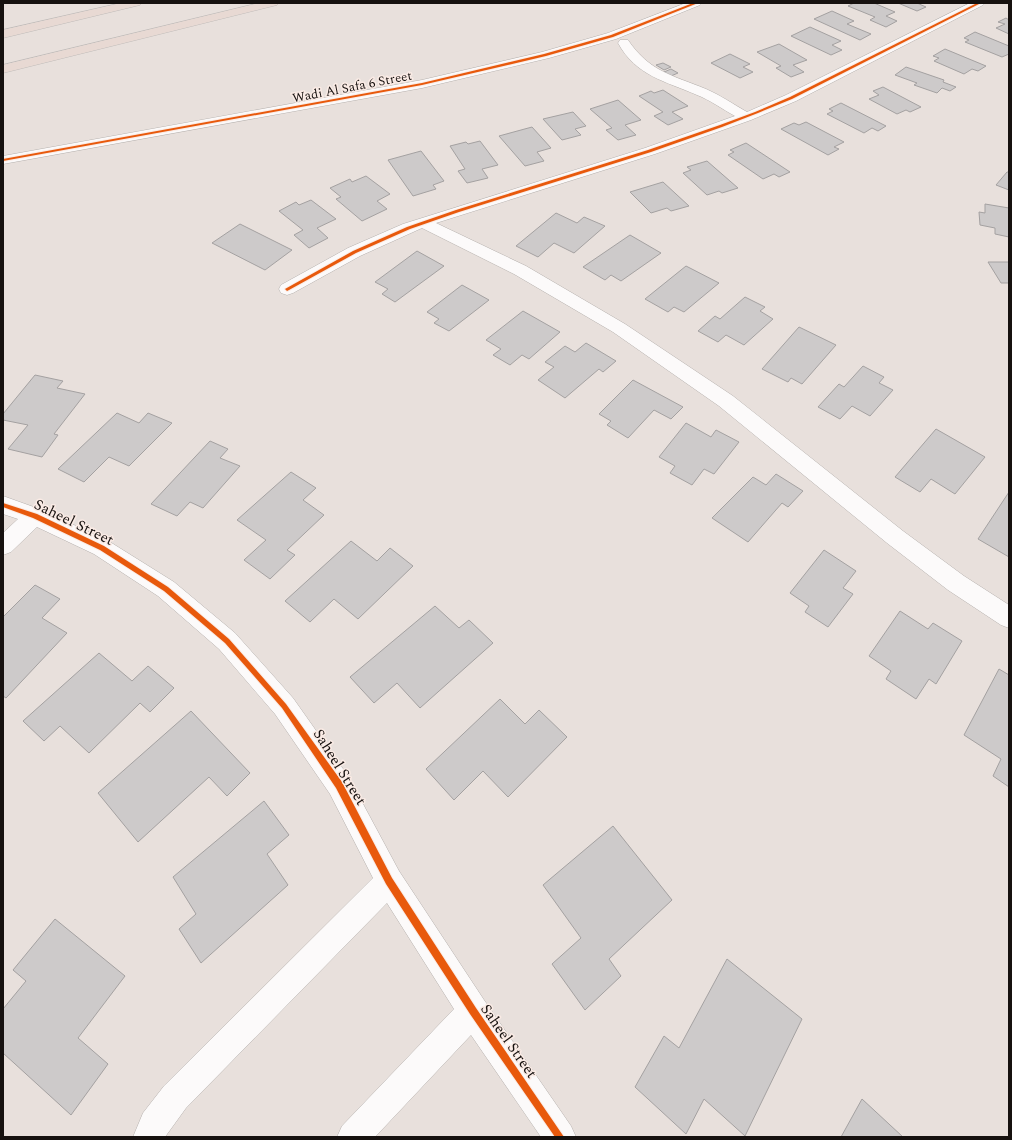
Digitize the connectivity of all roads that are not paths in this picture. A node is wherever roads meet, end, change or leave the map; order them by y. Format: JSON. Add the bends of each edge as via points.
{"nodes":[{"id":1,"x":136,"y":3,"type":"edge"},
{"id":2,"x":273,"y":3,"type":"edge"},
{"id":3,"x":696,"y":3,"type":"edge"},
{"id":4,"x":979,"y":3,"type":"edge"},
{"id":5,"x":3,"y":34,"type":"edge"},
{"id":6,"x":612,"y":36,"type":"junction"},
{"id":7,"x":3,"y":69,"type":"edge"},
{"id":8,"x":671,"y":81,"type":"junction"},
{"id":9,"x":702,"y":92,"type":"junction"},
{"id":10,"x":746,"y":117,"type":"junction"},
{"id":11,"x":3,"y":160,"type":"edge"},
{"id":12,"x":424,"y":224,"type":"junction"},
{"id":13,"x":287,"y":289,"type":"dead end"},
{"id":14,"x":3,"y":505,"type":"edge"},
{"id":15,"x":35,"y":516,"type":"junction"},
{"id":16,"x":3,"y":546,"type":"edge"},
{"id":17,"x":1009,"y":618,"type":"edge"},
{"id":18,"x":389,"y":881,"type":"junction"},
{"id":19,"x":473,"y":1011,"type":"junction"},
{"id":20,"x":149,"y":1137,"type":"edge"},
{"id":21,"x":353,"y":1137,"type":"edge"},
{"id":22,"x":560,"y":1137,"type":"edge"}],
"edges":[{"from":1,"to":5,"type":"highway"},
{"from":2,"to":7,"type":"highway"},
{"from":3,"to":6,"type":"street","name":"Wadi Al Safa 6 Street"},
{"from":4,"to":10,"type":"street","via":[[791,98]]},
{"from":6,"to":8,"type":"street","via":[[643,54],[646,68]]},
{"from":6,"to":11,"type":"street","name":"Wadi Al Safa 6 Street","via":[[545,55],[422,84]]},
{"from":8,"to":9,"type":"street"},
{"from":8,"to":9,"type":"street","via":[[684,74]]},
{"from":9,"to":10,"type":"street"},
{"from":10,"to":12,"type":"street"},
{"from":12,"to":13,"type":"street","via":[[378,240]]},
{"from":12,"to":17,"type":"street","via":[[520,270],[619,328],[726,400],[895,537],[956,583]]},
{"from":14,"to":15,"type":"street","name":"Saheel Street"},
{"from":15,"to":16,"type":"street"},
{"from":15,"to":18,"type":"street","name":"Saheel Street","via":[[102,548],[159,585],[227,641],[284,706],[339,785]]},
{"from":18,"to":19,"type":"street","name":"Saheel Street"},
{"from":18,"to":20,"type":"street","via":[[175,1097],[154,1124]]},
{"from":19,"to":21,"type":"street"},
{"from":19,"to":22,"type":"street","name":"Saheel Street"}]}
